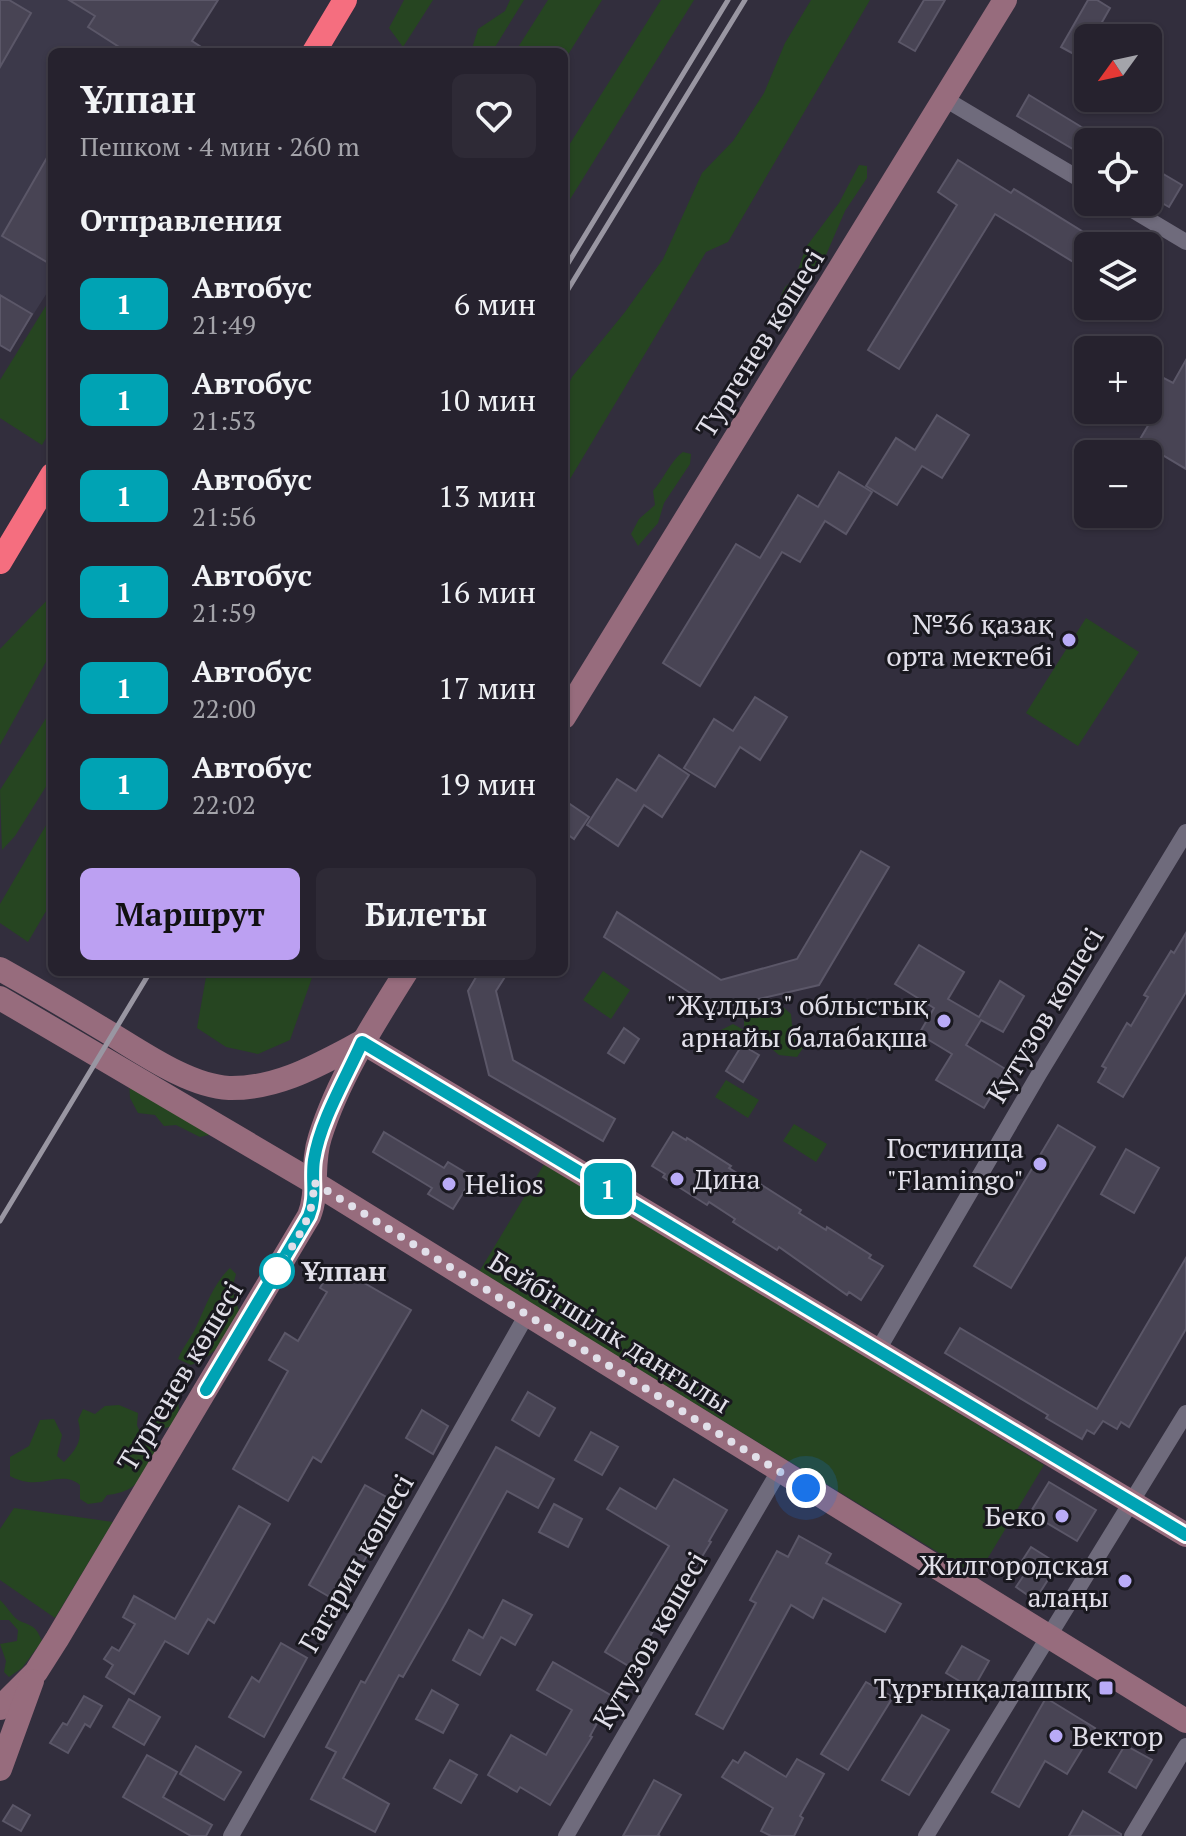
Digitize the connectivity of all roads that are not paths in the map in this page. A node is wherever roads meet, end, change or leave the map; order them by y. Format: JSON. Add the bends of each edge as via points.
{"nodes":[{"id":1,"x":345,"y":0,"type":"edge"},
{"id":2,"x":1005,"y":0,"type":"edge"},
{"id":3,"x":316,"y":48,"type":"edge"},
{"id":4,"x":945,"y":99,"type":"junction"},
{"id":5,"x":1074,"y":176,"type":"edge"},
{"id":6,"x":1142,"y":216,"type":"edge"},
{"id":7,"x":1186,"y":242,"type":"edge"},
{"id":8,"x":48,"y":482,"type":"edge"},
{"id":9,"x":0,"y":562,"type":"edge"},
{"id":10,"x":568,"y":711,"type":"edge"},
{"id":11,"x":1186,"y":832,"type":"edge"},
{"id":12,"x":0,"y":969,"type":"edge"},
{"id":13,"x":403,"y":976,"type":"edge"},
{"id":14,"x":0,"y":998,"type":"edge"},
{"id":15,"x":362,"y":1042,"type":"junction"},
{"id":16,"x":313,"y":1182,"type":"junction"},
{"id":17,"x":526,"y":1316,"type":"junction"},
{"id":18,"x":878,"y":1350,"type":"junction"},
{"id":19,"x":1186,"y":1413,"type":"edge"},
{"id":20,"x":779,"y":1471,"type":"junction"},
{"id":21,"x":1133,"y":1502,"type":"junction"},
{"id":22,"x":1186,"y":1535,"type":"edge"},
{"id":23,"x":1049,"y":1637,"type":"junction"},
{"id":24,"x":36,"y":1672,"type":"junction"},
{"id":25,"x":0,"y":1708,"type":"edge"},
{"id":26,"x":1186,"y":1721,"type":"edge"},
{"id":27,"x":1186,"y":1746,"type":"edge"},
{"id":28,"x":0,"y":1769,"type":"edge"},
{"id":29,"x":231,"y":1836,"type":"edge"},
{"id":30,"x":566,"y":1836,"type":"edge"},
{"id":31,"x":926,"y":1836,"type":"edge"},
{"id":32,"x":1132,"y":1836,"type":"edge"}],
"edges":[{"from":1,"to":3,"type":"highway"},
{"from":2,"to":4,"type":"main road","name":"Тургенев көшесі"},
{"from":4,"to":5,"type":"street"},
{"from":4,"to":10,"type":"main road","name":"Тургенев көшесі"},
{"from":6,"to":7,"type":"street"},
{"from":8,"to":9,"type":"highway"},
{"from":11,"to":18,"type":"street","name":"Кутузов көшесі"},
{"from":12,"to":15,"type":"main road","via":[[162,1064],[228,1088],[299,1075]]},
{"from":13,"to":15,"type":"main road","name":"Тургенев көшесі"},
{"from":14,"to":16,"type":"main road","name":"Бейбітшілік даңғылы"},
{"from":15,"to":16,"type":"main road","name":"Тургенев көшесі","via":[[320,1136]]},
{"from":15,"to":18,"type":"main road"},
{"from":16,"to":17,"type":"main road","name":"Бейбітшілік даңғылы"},
{"from":16,"to":24,"type":"main road","name":"Тургенев көшесі","via":[[309,1216]]},
{"from":17,"to":20,"type":"main road","name":"Бейбітшілік даңғылы"},
{"from":17,"to":29,"type":"street","name":"Гагарин көшесі"},
{"from":18,"to":21,"type":"main road"},
{"from":19,"to":21,"type":"street"},
{"from":20,"to":23,"type":"main road","name":"Бейбітшілік даңғылы"},
{"from":20,"to":30,"type":"street","name":"Кутузов көшесі"},
{"from":21,"to":22,"type":"main road"},
{"from":21,"to":23,"type":"street"},
{"from":23,"to":26,"type":"main road","name":"Бейбітшілік даңғылы"},
{"from":23,"to":31,"type":"street"},
{"from":24,"to":25,"type":"main road","name":"Тургенев көшесі"},
{"from":24,"to":28,"type":"main road","name":"Тургенев көшесі"},
{"from":27,"to":32,"type":"street"}]}
